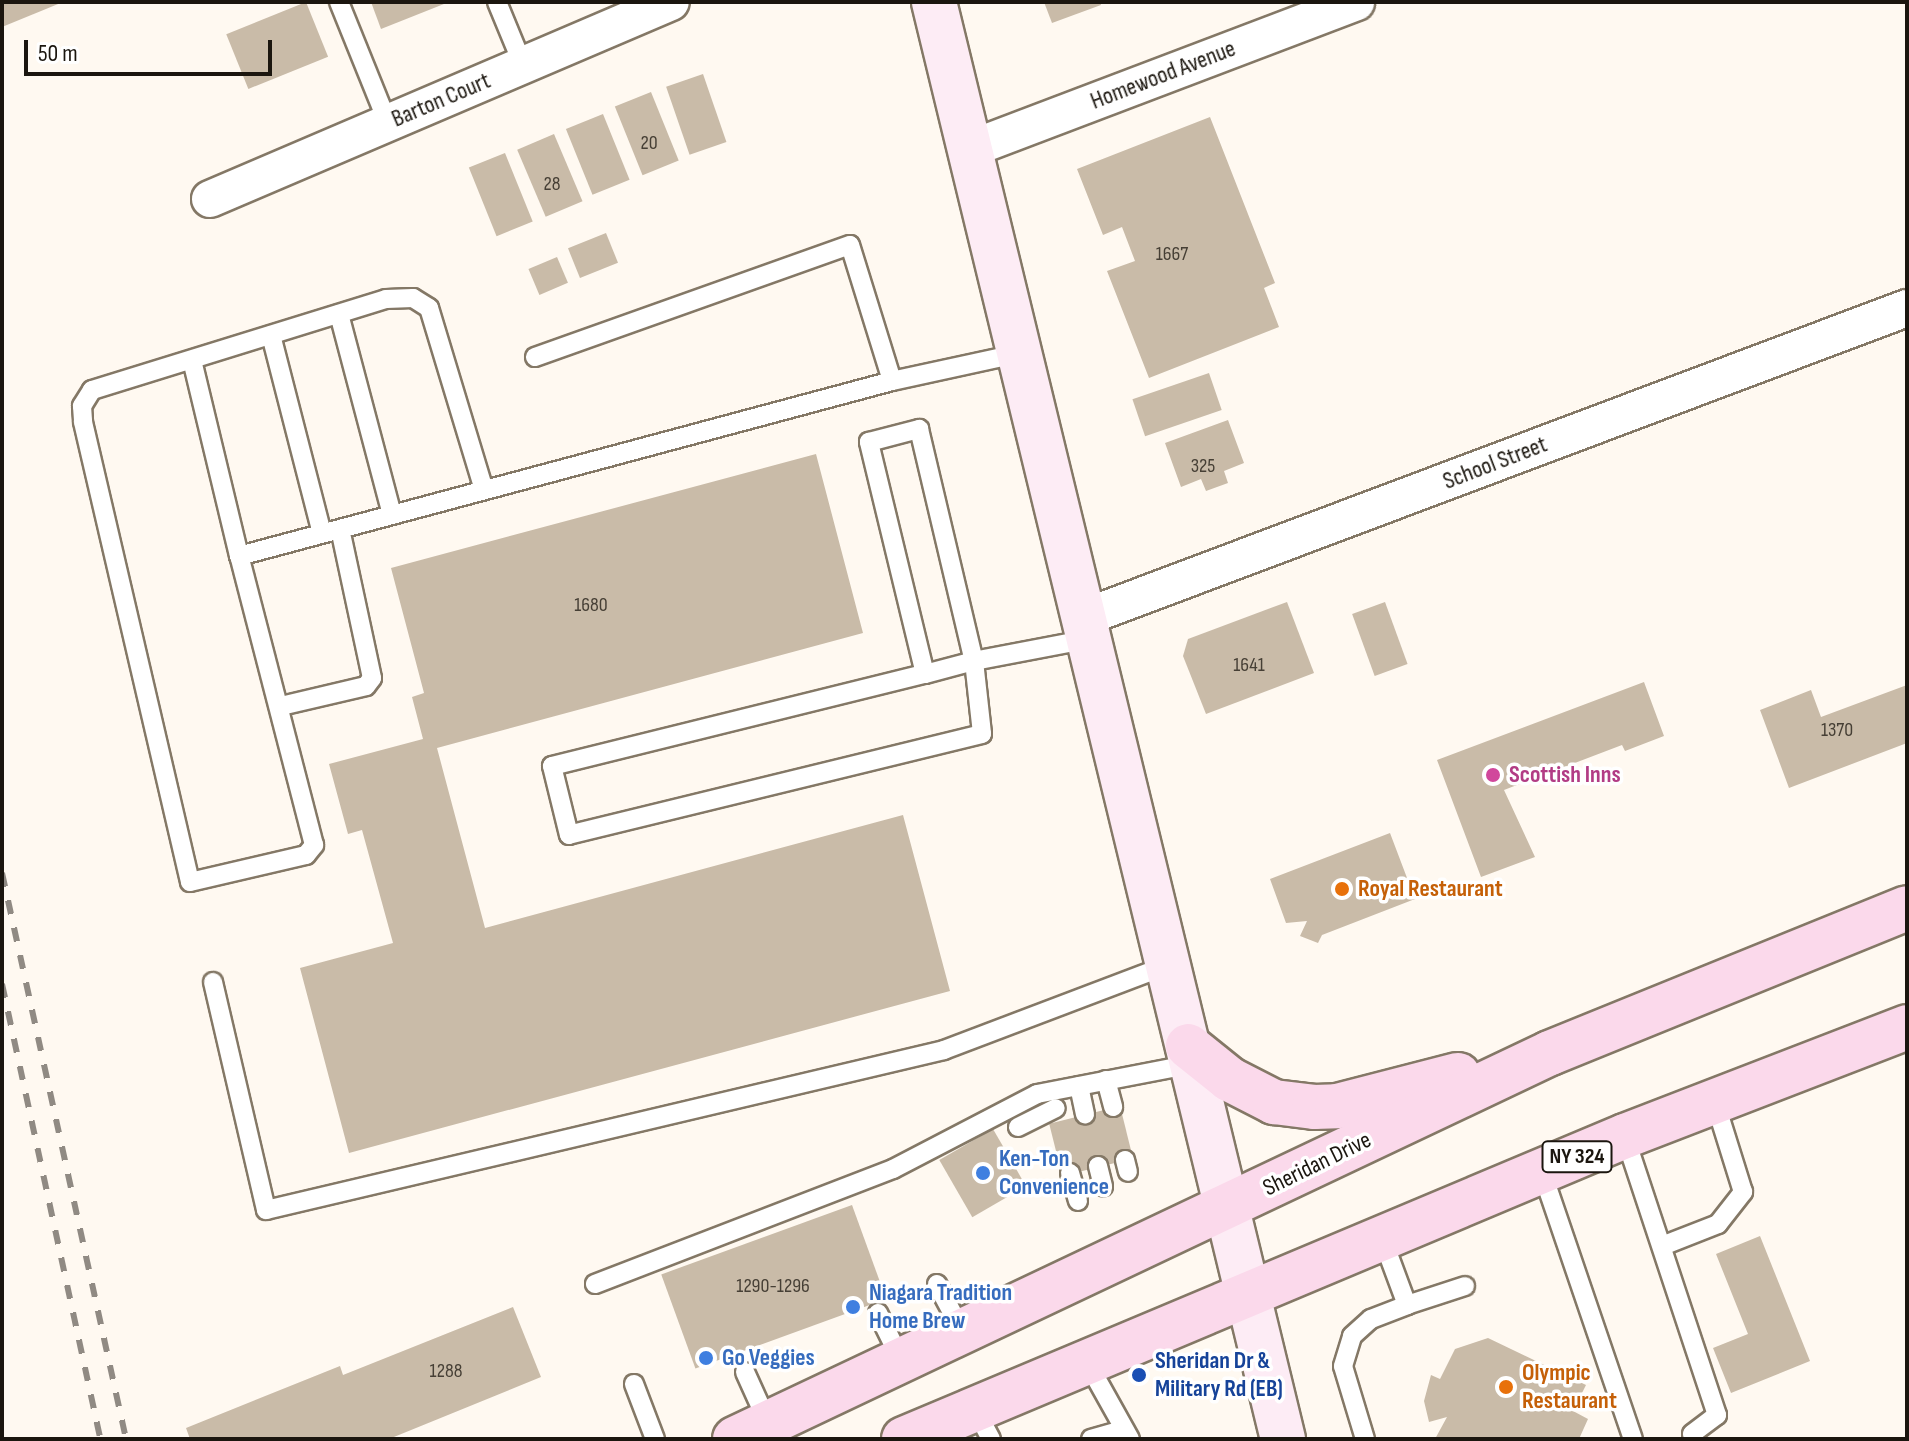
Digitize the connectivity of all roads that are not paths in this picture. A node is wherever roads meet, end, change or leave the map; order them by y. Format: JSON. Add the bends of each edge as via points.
{"nodes":[{"id":1,"x":339,"y":2,"type":"edge"},
{"id":2,"x":497,"y":2,"type":"edge"},
{"id":3,"x":671,"y":2,"type":"edge"},
{"id":4,"x":934,"y":2,"type":"edge"},
{"id":5,"x":1356,"y":2,"type":"edge"},
{"id":6,"x":523,"y":65,"type":"junction"},
{"id":7,"x":388,"y":123,"type":"junction"},
{"id":8,"x":970,"y":149,"type":"junction"},
{"id":9,"x":210,"y":199,"type":"dead end"},
{"id":10,"x":1907,"y":308,"type":"edge"},
{"id":11,"x":339,"y":314,"type":"junction"},
{"id":12,"x":271,"y":335,"type":"junction"},
{"id":13,"x":1020,"y":353,"type":"junction"},
{"id":14,"x":535,"y":357,"type":"dead end"},
{"id":15,"x":192,"y":360,"type":"junction"},
{"id":16,"x":892,"y":381,"type":"junction"},
{"id":17,"x":484,"y":490,"type":"junction"},
{"id":18,"x":392,"y":515,"type":"junction"},
{"id":19,"x":340,"y":529,"type":"junction"},
{"id":20,"x":322,"y":533,"type":"junction"},
{"id":21,"x":239,"y":556,"type":"junction"},
{"id":22,"x":1086,"y":629,"type":"junction"},
{"id":23,"x":974,"y":661,"type":"junction"},
{"id":24,"x":925,"y":674,"type":"junction"},
{"id":25,"x":281,"y":706,"type":"junction"},
{"id":26,"x":1907,"y":908,"type":"edge"},
{"id":27,"x":1168,"y":965,"type":"junction"},
{"id":28,"x":213,"y":982,"type":"dead end"},
{"id":29,"x":1907,"y":1027,"type":"edge"},
{"id":30,"x":1550,"y":1053,"type":"junction"},
{"id":31,"x":1190,"y":1055,"type":"junction"},
{"id":32,"x":1106,"y":1080,"type":"junction"},
{"id":33,"x":1079,"y":1086,"type":"junction"},
{"id":34,"x":1714,"y":1100,"type":"junction"},
{"id":35,"x":1056,"y":1106,"type":"junction"},
{"id":36,"x":1113,"y":1107,"type":"dead end"},
{"id":37,"x":1085,"y":1114,"type":"dead end"},
{"id":38,"x":1018,"y":1127,"type":"dead end"},
{"id":39,"x":1625,"y":1136,"type":"junction"},
{"id":40,"x":1098,"y":1166,"type":"dead end"},
{"id":41,"x":1542,"y":1172,"type":"junction"},
{"id":42,"x":1070,"y":1173,"type":"dead end"},
{"id":43,"x":1103,"y":1186,"type":"dead end"},
{"id":44,"x":1078,"y":1201,"type":"dead end"},
{"id":45,"x":1228,"y":1207,"type":"junction"},
{"id":46,"x":1383,"y":1240,"type":"junction"},
{"id":47,"x":1662,"y":1246,"type":"junction"},
{"id":48,"x":595,"y":1284,"type":"dead end"},
{"id":49,"x":937,"y":1284,"type":"dead end"},
{"id":50,"x":1465,"y":1286,"type":"dead end"},
{"id":51,"x":1249,"y":1292,"type":"junction"},
{"id":52,"x":1407,"y":1305,"type":"junction"},
{"id":53,"x":878,"y":1313,"type":"dead end"},
{"id":54,"x":962,"y":1332,"type":"junction"},
{"id":55,"x":901,"y":1360,"type":"junction"},
{"id":56,"x":1087,"y":1362,"type":"junction"},
{"id":57,"x":745,"y":1372,"type":"dead end"},
{"id":58,"x":634,"y":1384,"type":"dead end"},
{"id":59,"x":983,"y":1424,"type":"edge"},
{"id":60,"x":752,"y":1431,"type":"edge"},
{"id":61,"x":1126,"y":1434,"type":"edge"},
{"id":62,"x":1273,"y":1436,"type":"edge"},
{"id":63,"x":655,"y":1439,"type":"edge"},
{"id":64,"x":904,"y":1439,"type":"edge"},
{"id":65,"x":1091,"y":1439,"type":"edge"},
{"id":66,"x":1365,"y":1439,"type":"edge"},
{"id":67,"x":1633,"y":1439,"type":"edge"},
{"id":68,"x":1694,"y":1439,"type":"edge"}],
"edges":[{"from":1,"to":7,"type":"lane"},
{"from":2,"to":6,"type":"lane"},
{"from":3,"to":6,"type":"street","name":"Barton Court"},
{"from":4,"to":8,"type":"main road"},
{"from":5,"to":8,"type":"street","name":"Homewood Avenue"},
{"from":6,"to":7,"type":"street","name":"Barton Court"},
{"from":7,"to":9,"type":"street","name":"Barton Court"},
{"from":8,"to":13,"type":"main road"},
{"from":10,"to":22,"type":"street","name":"School Street"},
{"from":11,"to":12,"type":"lane"},
{"from":11,"to":17,"type":"lane","via":[[386,299],[413,298],[429,308]]},
{"from":11,"to":18,"type":"lane"},
{"from":12,"to":15,"type":"lane"},
{"from":12,"to":20,"type":"lane"},
{"from":13,"to":16,"type":"lane"},
{"from":13,"to":22,"type":"main road"},
{"from":14,"to":16,"type":"lane","via":[[850,245]]},
{"from":15,"to":21,"type":"lane"},
{"from":15,"to":25,"type":"lane","via":[[92,390],[82,406],[190,882],[306,855],[314,845]]},
{"from":16,"to":17,"type":"lane"},
{"from":17,"to":18,"type":"lane"},
{"from":18,"to":19,"type":"lane"},
{"from":19,"to":20,"type":"lane"},
{"from":19,"to":25,"type":"lane","via":[[372,678],[366,686]]},
{"from":20,"to":21,"type":"lane"},
{"from":21,"to":25,"type":"lane"},
{"from":22,"to":23,"type":"lane"},
{"from":22,"to":27,"type":"main road"},
{"from":23,"to":24,"type":"lane"},
{"from":23,"to":24,"type":"lane","via":[[919,429],[869,442]]},
{"from":23,"to":24,"type":"lane","via":[[982,734],[569,835],[552,766]]},
{"from":26,"to":30,"type":"main road","name":"Sheridan Drive"},
{"from":27,"to":28,"type":"lane","via":[[944,1050],[266,1210]]},
{"from":27,"to":31,"type":"main road"},
{"from":29,"to":34,"type":"main road","number":"NY 324"},
{"from":30,"to":31,"type":"main road","via":[[1337,1106],[1314,1107],[1274,1102]]},
{"from":30,"to":45,"type":"main road","name":"Sheridan Drive"},
{"from":31,"to":32,"type":"lane"},
{"from":31,"to":45,"type":"main road"},
{"from":32,"to":33,"type":"lane"},
{"from":32,"to":36,"type":"lane"},
{"from":33,"to":35,"type":"lane"},
{"from":33,"to":37,"type":"lane"},
{"from":34,"to":39,"type":"main road","number":"NY 324"},
{"from":34,"to":47,"type":"lane","via":[[1743,1192],[1718,1224]]},
{"from":35,"to":38,"type":"lane"},
{"from":35,"to":48,"type":"lane","via":[[1037,1094],[893,1169]]},
{"from":39,"to":41,"type":"main road","number":"NY 324"},
{"from":39,"to":47,"type":"lane"},
{"from":40,"to":43,"type":"lane"},
{"from":41,"to":46,"type":"main road","number":"NY 324"},
{"from":41,"to":67,"type":"lane"},
{"from":42,"to":44,"type":"lane"},
{"from":45,"to":51,"type":"main road"},
{"from":45,"to":54,"type":"main road","name":"Sheridan Drive"},
{"from":46,"to":51,"type":"main road","number":"NY 324"},
{"from":46,"to":52,"type":"lane"},
{"from":47,"to":68,"type":"lane","via":[[1717,1415],[1692,1434]]},
{"from":49,"to":54,"type":"lane"},
{"from":50,"to":52,"type":"lane"},
{"from":51,"to":56,"type":"main road","number":"NY 324"},
{"from":51,"to":62,"type":"main road"},
{"from":52,"to":66,"type":"lane","via":[[1371,1319],[1352,1336],[1343,1366]]},
{"from":53,"to":55,"type":"lane"},
{"from":54,"to":55,"type":"main road","name":"Sheridan Drive"},
{"from":55,"to":60,"type":"main road","name":"Sheridan Drive"},
{"from":56,"to":59,"type":"main road","number":"NY 324"},
{"from":56,"to":61,"type":"lane"},
{"from":57,"to":60,"type":"lane"},
{"from":58,"to":63,"type":"lane"},
{"from":59,"to":64,"type":"main road","number":"NY 324"},
{"from":61,"to":65,"type":"lane"}]}
